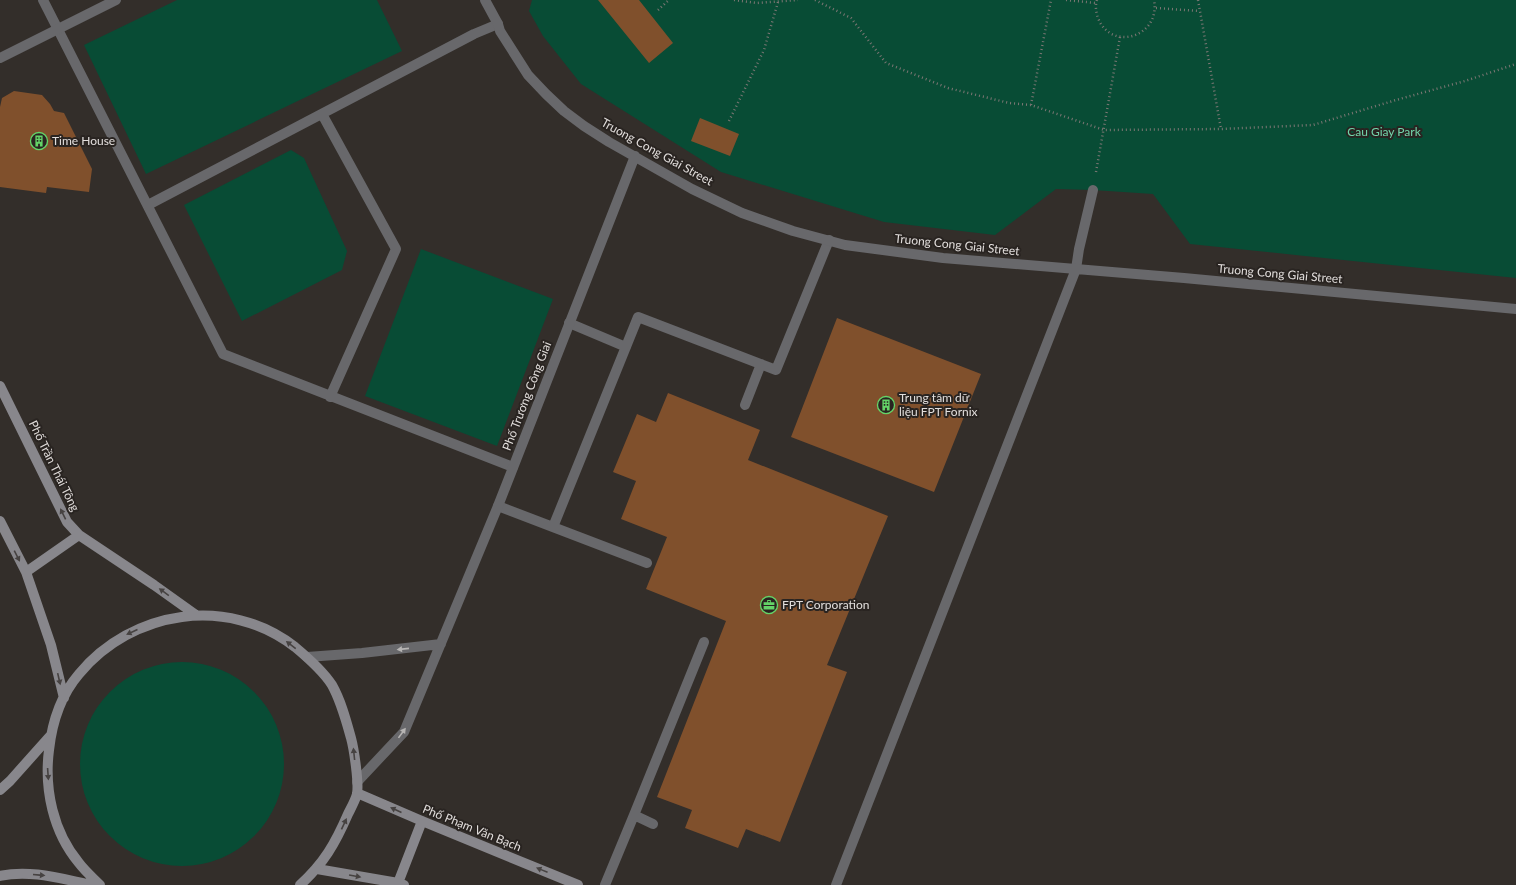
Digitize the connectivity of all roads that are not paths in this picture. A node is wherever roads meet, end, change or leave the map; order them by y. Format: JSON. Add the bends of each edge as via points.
{"nodes":[{"id":1,"x":43,"y":0,"type":"edge"},
{"id":2,"x":116,"y":0,"type":"edge"},
{"id":3,"x":485,"y":0,"type":"edge"},
{"id":4,"x":498,"y":24,"type":"junction"},
{"id":5,"x":57,"y":29,"type":"junction"},
{"id":6,"x":0,"y":58,"type":"edge"},
{"id":7,"x":322,"y":114,"type":"junction"},
{"id":8,"x":635,"y":156,"type":"junction"},
{"id":9,"x":1093,"y":190,"type":"road end"},
{"id":10,"x":148,"y":205,"type":"junction"},
{"id":11,"x":829,"y":240,"type":"junction"},
{"id":12,"x":1076,"y":269,"type":"junction"},
{"id":13,"x":1516,"y":310,"type":"edge"},
{"id":14,"x":569,"y":323,"type":"junction"},
{"id":15,"x":626,"y":346,"type":"junction"},
{"id":16,"x":761,"y":364,"type":"junction"},
{"id":17,"x":0,"y":386,"type":"edge"},
{"id":18,"x":330,"y":397,"type":"junction"},
{"id":19,"x":745,"y":405,"type":"dead end"},
{"id":20,"x":513,"y":468,"type":"junction"},
{"id":21,"x":498,"y":506,"type":"junction"},
{"id":22,"x":0,"y":521,"type":"edge"},
{"id":23,"x":553,"y":527,"type":"junction"},
{"id":24,"x":79,"y":535,"type":"junction"},
{"id":25,"x":647,"y":563,"type":"dead end"},
{"id":26,"x":26,"y":572,"type":"junction"},
{"id":27,"x":196,"y":615,"type":"junction"},
{"id":28,"x":704,"y":642,"type":"dead end"},
{"id":29,"x":441,"y":644,"type":"junction"},
{"id":30,"x":307,"y":657,"type":"junction"},
{"id":31,"x":64,"y":698,"type":"junction"},
{"id":32,"x":51,"y":735,"type":"junction"},
{"id":33,"x":357,"y":788,"type":"junction"},
{"id":34,"x":0,"y":790,"type":"edge"},
{"id":35,"x":634,"y":816,"type":"junction"},
{"id":36,"x":422,"y":821,"type":"junction"},
{"id":37,"x":653,"y":824,"type":"dead end"},
{"id":38,"x":317,"y":869,"type":"junction"},
{"id":39,"x":0,"y":876,"type":"edge"},
{"id":40,"x":310,"y":881,"type":"edge"},
{"id":41,"x":401,"y":884,"type":"edge"},
{"id":42,"x":92,"y":885,"type":"edge"},
{"id":43,"x":100,"y":885,"type":"edge"},
{"id":44,"x":300,"y":885,"type":"edge"},
{"id":45,"x":578,"y":885,"type":"edge"},
{"id":46,"x":605,"y":885,"type":"edge"},
{"id":47,"x":836,"y":885,"type":"edge"}],
"edges":[{"from":1,"to":5,"type":"street"},
{"from":2,"to":5,"type":"street"},
{"from":3,"to":4,"type":"street","name":"Truong Cong Giai Street"},
{"from":4,"to":7,"type":"street","via":[[474,34]]},
{"from":4,"to":8,"type":"street","name":"Truong Cong Giai Street","via":[[528,75],[546,94],[584,126]]},
{"from":5,"to":6,"type":"street"},
{"from":5,"to":10,"type":"street"},
{"from":7,"to":10,"type":"street"},
{"from":7,"to":18,"type":"street","via":[[396,249]]},
{"from":8,"to":11,"type":"street","name":"Truong Cong Giai Street","via":[[692,189],[742,212],[793,231]]},
{"from":8,"to":14,"type":"street","name":"Phố Trương Công Giai"},
{"from":9,"to":12,"type":"street"},
{"from":10,"to":18,"type":"street","via":[[223,354]]},
{"from":11,"to":12,"type":"street","name":"Truong Cong Giai Street","via":[[852,246],[943,258]]},
{"from":11,"to":16,"type":"street","via":[[776,370]]},
{"from":12,"to":13,"type":"street","name":"Truong Cong Giai Street"},
{"from":12,"to":47,"type":"street"},
{"from":14,"to":15,"type":"street"},
{"from":14,"to":20,"type":"street","name":"Phố Trương Công Giai"},
{"from":15,"to":16,"type":"street","via":[[638,317]]},
{"from":15,"to":23,"type":"street"},
{"from":16,"to":19,"type":"street"},
{"from":24,"to":17,"type":"main road","name":"Phố Trần Thái Tông","one_way":true,"via":[[67,522]]},
{"from":18,"to":20,"type":"street"},
{"from":20,"to":21,"type":"street","name":"Phố Trương Công Giai"},
{"from":21,"to":23,"type":"street"},
{"from":21,"to":29,"type":"street","name":"Phố Trương Công Giai"},
{"from":22,"to":26,"type":"main road","one_way":true},
{"from":23,"to":25,"type":"street"},
{"from":24,"to":26,"type":"main road"},
{"from":27,"to":24,"type":"main road","name":"Phố Trần Thái Tông","one_way":true},
{"from":26,"to":31,"type":"main road","one_way":true,"via":[[51,645]]},
{"from":30,"to":27,"type":"main road","one_way":true,"via":[[283,638],[256,625],[227,617]]},
{"from":27,"to":31,"type":"main road","one_way":true,"via":[[161,620],[128,633],[99,654],[78,674]]},
{"from":28,"to":35,"type":"street"},
{"from":29,"to":30,"type":"street","one_way":true},
{"from":33,"to":29,"type":"street","name":"Phố Trương Công Giai","one_way":true,"via":[[404,732]]},
{"from":33,"to":30,"type":"main road","one_way":true,"via":[[353,745],[344,711],[331,684]]},
{"from":31,"to":32,"type":"main road"},
{"from":32,"to":34,"type":"main road"},
{"from":32,"to":43,"type":"main road","one_way":true,"via":[[47,769],[50,802],[61,834],[78,863]]},
{"from":36,"to":33,"type":"main road","name":"Phố Phạm Văn Bạch","one_way":true},
{"from":38,"to":33,"type":"main road","one_way":true,"via":[[333,846]]},
{"from":35,"to":37,"type":"street"},
{"from":35,"to":46,"type":"street"},
{"from":36,"to":41,"type":"main road"},
{"from":45,"to":36,"type":"main road","name":"Phố Phạm Văn Bạch","one_way":true},
{"from":38,"to":40,"type":"main road"},
{"from":38,"to":41,"type":"main road","one_way":true},
{"from":39,"to":42,"type":"main road","one_way":true,"via":[[42,875]]},
{"from":40,"to":44,"type":"main road"}]}
